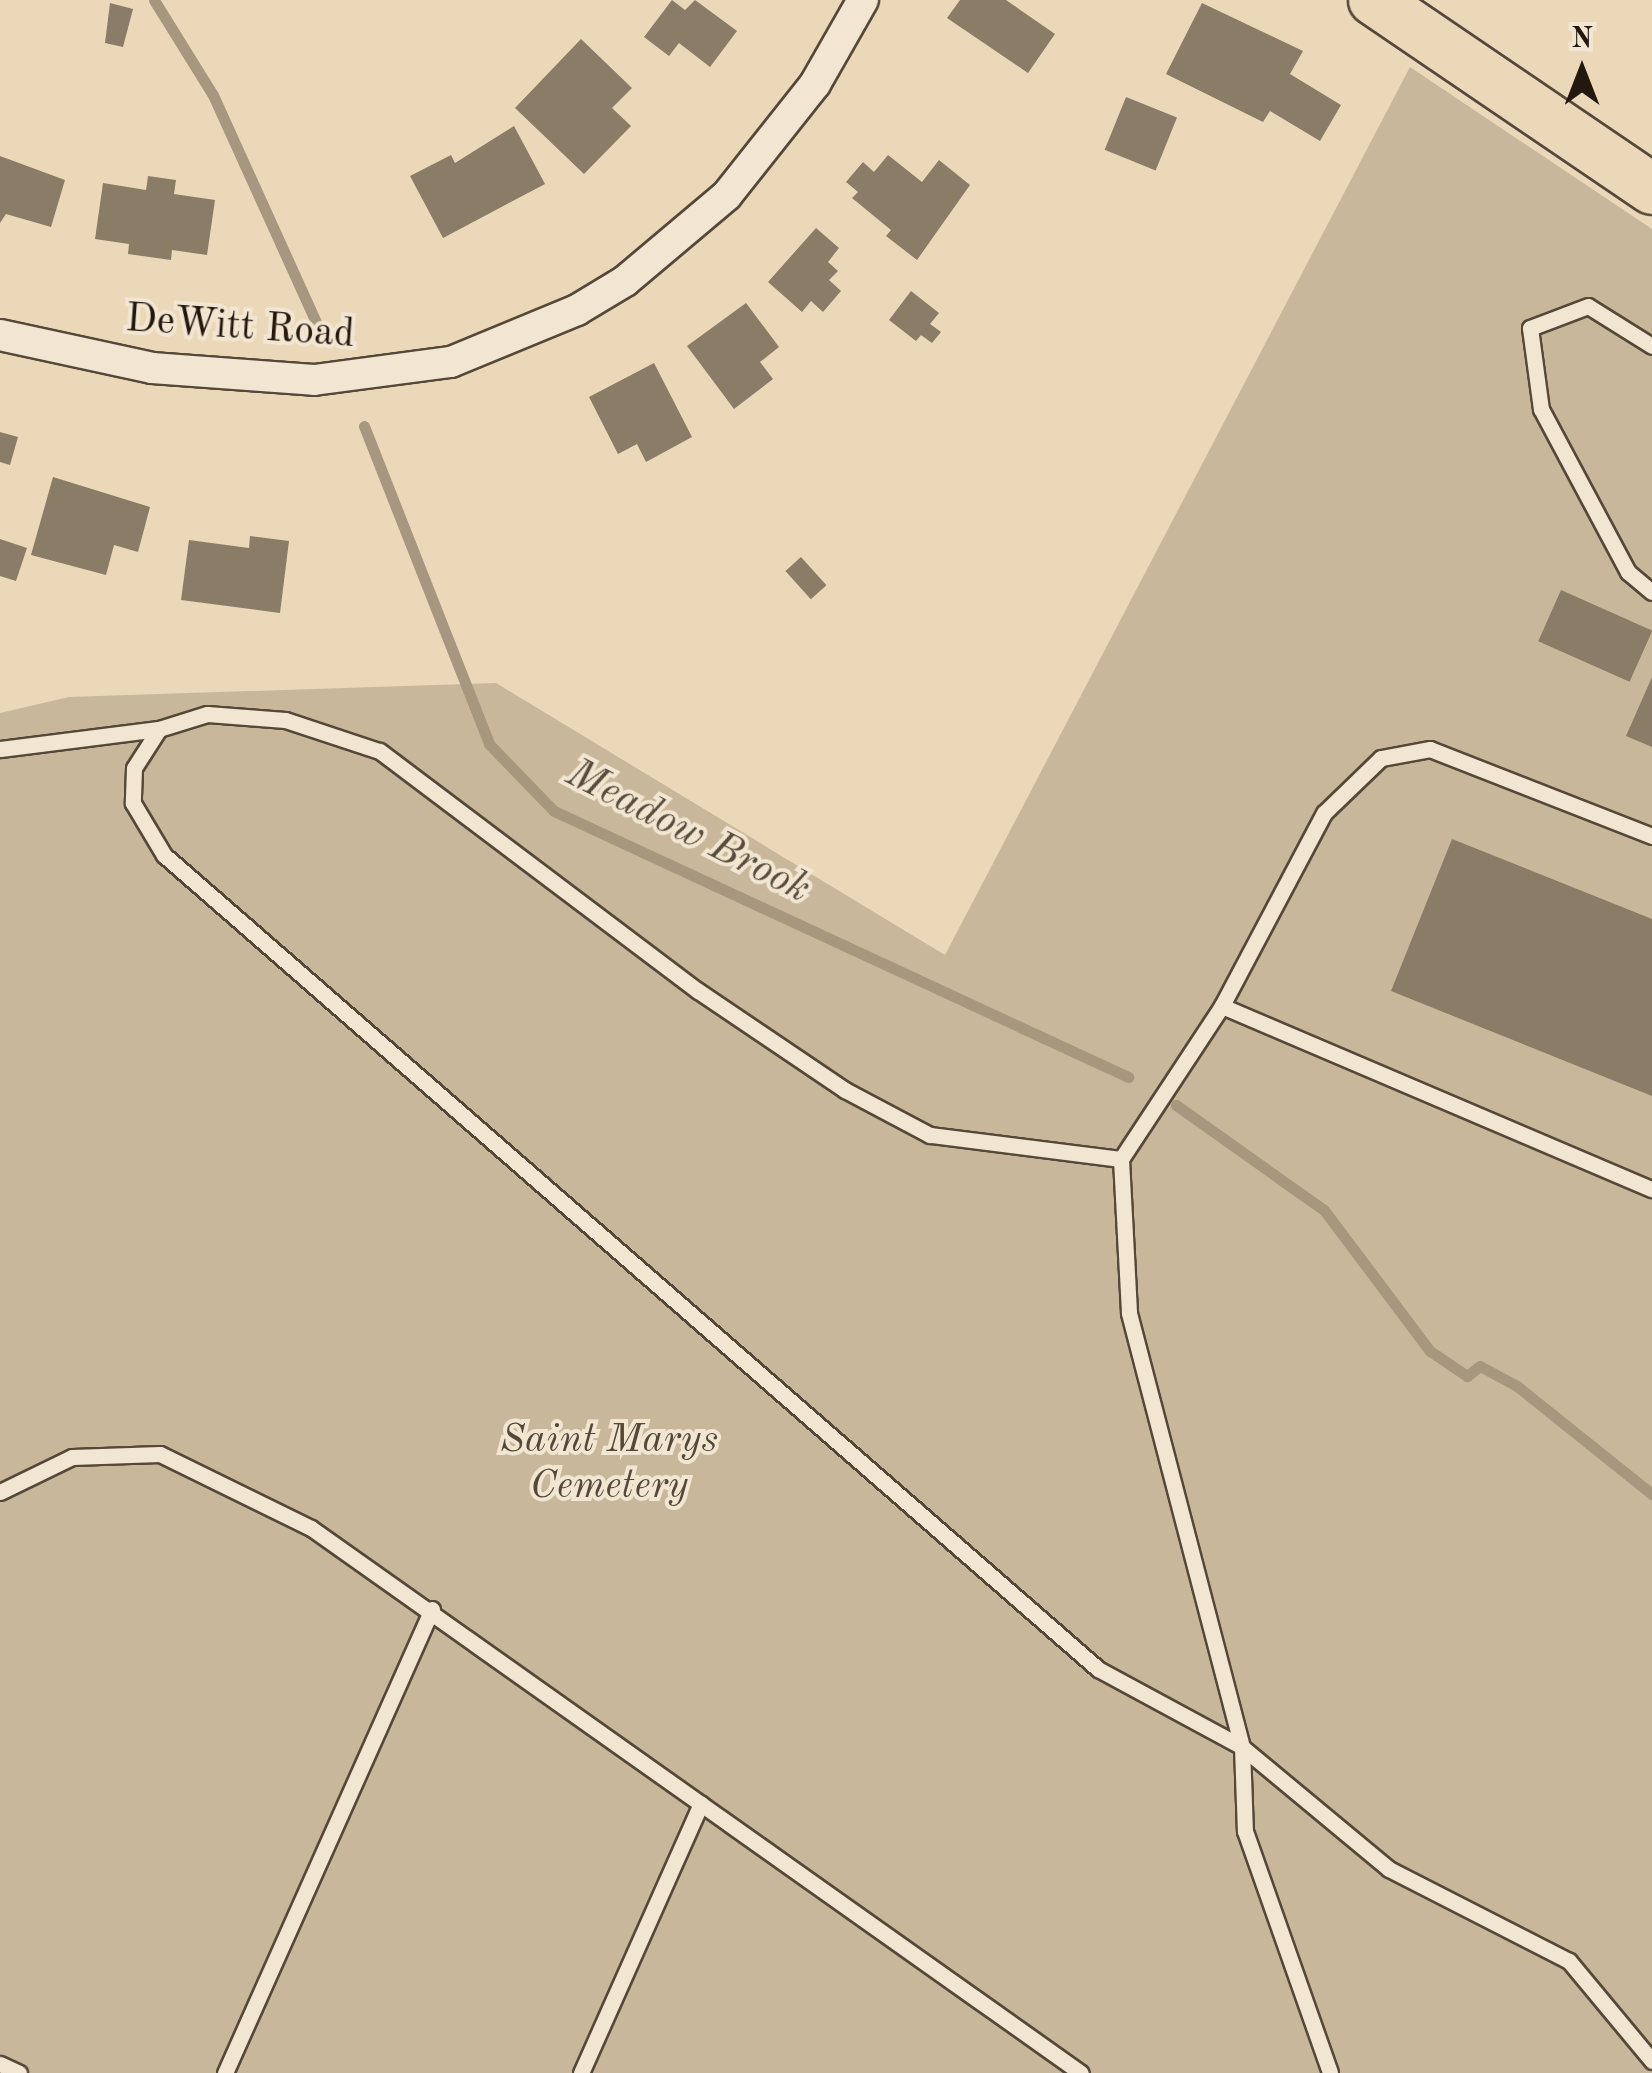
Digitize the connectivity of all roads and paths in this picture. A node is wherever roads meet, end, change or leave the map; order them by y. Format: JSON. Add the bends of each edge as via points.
{"nodes":[{"id":1,"x":863,"y":0,"type":"edge"},
{"id":2,"x":1374,"y":0,"type":"edge"},
{"id":3,"x":1652,"y":189,"type":"edge"},
{"id":4,"x":0,"y":335,"type":"edge"},
{"id":5,"x":1652,"y":346,"type":"edge"},
{"id":6,"x":1652,"y":592,"type":"edge"},
{"id":7,"x":159,"y":730,"type":"junction"},
{"id":8,"x":0,"y":748,"type":"edge"},
{"id":9,"x":1652,"y":836,"type":"edge"},
{"id":10,"x":1222,"y":1006,"type":"junction"},
{"id":11,"x":1121,"y":1159,"type":"junction"},
{"id":12,"x":1652,"y":1189,"type":"edge"},
{"id":13,"x":0,"y":1492,"type":"edge"},
{"id":14,"x":432,"y":1609,"type":"junction"},
{"id":15,"x":1242,"y":1748,"type":"junction"},
{"id":16,"x":701,"y":1803,"type":"junction"},
{"id":17,"x":1652,"y":2061,"type":"edge"},
{"id":18,"x":0,"y":2064,"type":"edge"},
{"id":19,"x":19,"y":2073,"type":"edge"},
{"id":20,"x":225,"y":2073,"type":"edge"},
{"id":21,"x":580,"y":2073,"type":"edge"},
{"id":22,"x":1081,"y":2073,"type":"edge"},
{"id":23,"x":1330,"y":2073,"type":"edge"}],
"edges":[{"from":1,"to":4,"type":"street","name":"DeWitt Road","via":[[815,84],[727,196],[624,281],[577,310],[452,362],[314,380],[152,368]]},
{"from":2,"to":3,"type":"main road"},
{"from":5,"to":6,"type":"lane","via":[[1588,306],[1530,328],[1541,409],[1628,572]]},
{"from":7,"to":8,"type":"lane"},
{"from":7,"to":11,"type":"lane","via":[[207,714],[285,720],[378,751],[698,991],[845,1090],[930,1135]]},
{"from":7,"to":15,"type":"lane","via":[[134,768],[133,803],[164,855],[1098,1668]]},
{"from":9,"to":10,"type":"lane","via":[[1430,749],[1381,758],[1324,812]]},
{"from":10,"to":11,"type":"lane"},
{"from":10,"to":12,"type":"lane"},
{"from":11,"to":15,"type":"lane","via":[[1129,1312]]},
{"from":13,"to":14,"type":"lane","via":[[72,1457],[160,1454],[310,1528]]},
{"from":14,"to":16,"type":"lane"},
{"from":14,"to":20,"type":"lane"},
{"from":15,"to":17,"type":"lane","via":[[1390,1869],[1569,1960]]},
{"from":15,"to":23,"type":"lane","via":[[1245,1831]]},
{"from":16,"to":21,"type":"lane"},
{"from":16,"to":22,"type":"lane"},
{"from":18,"to":19,"type":"lane"}]}
